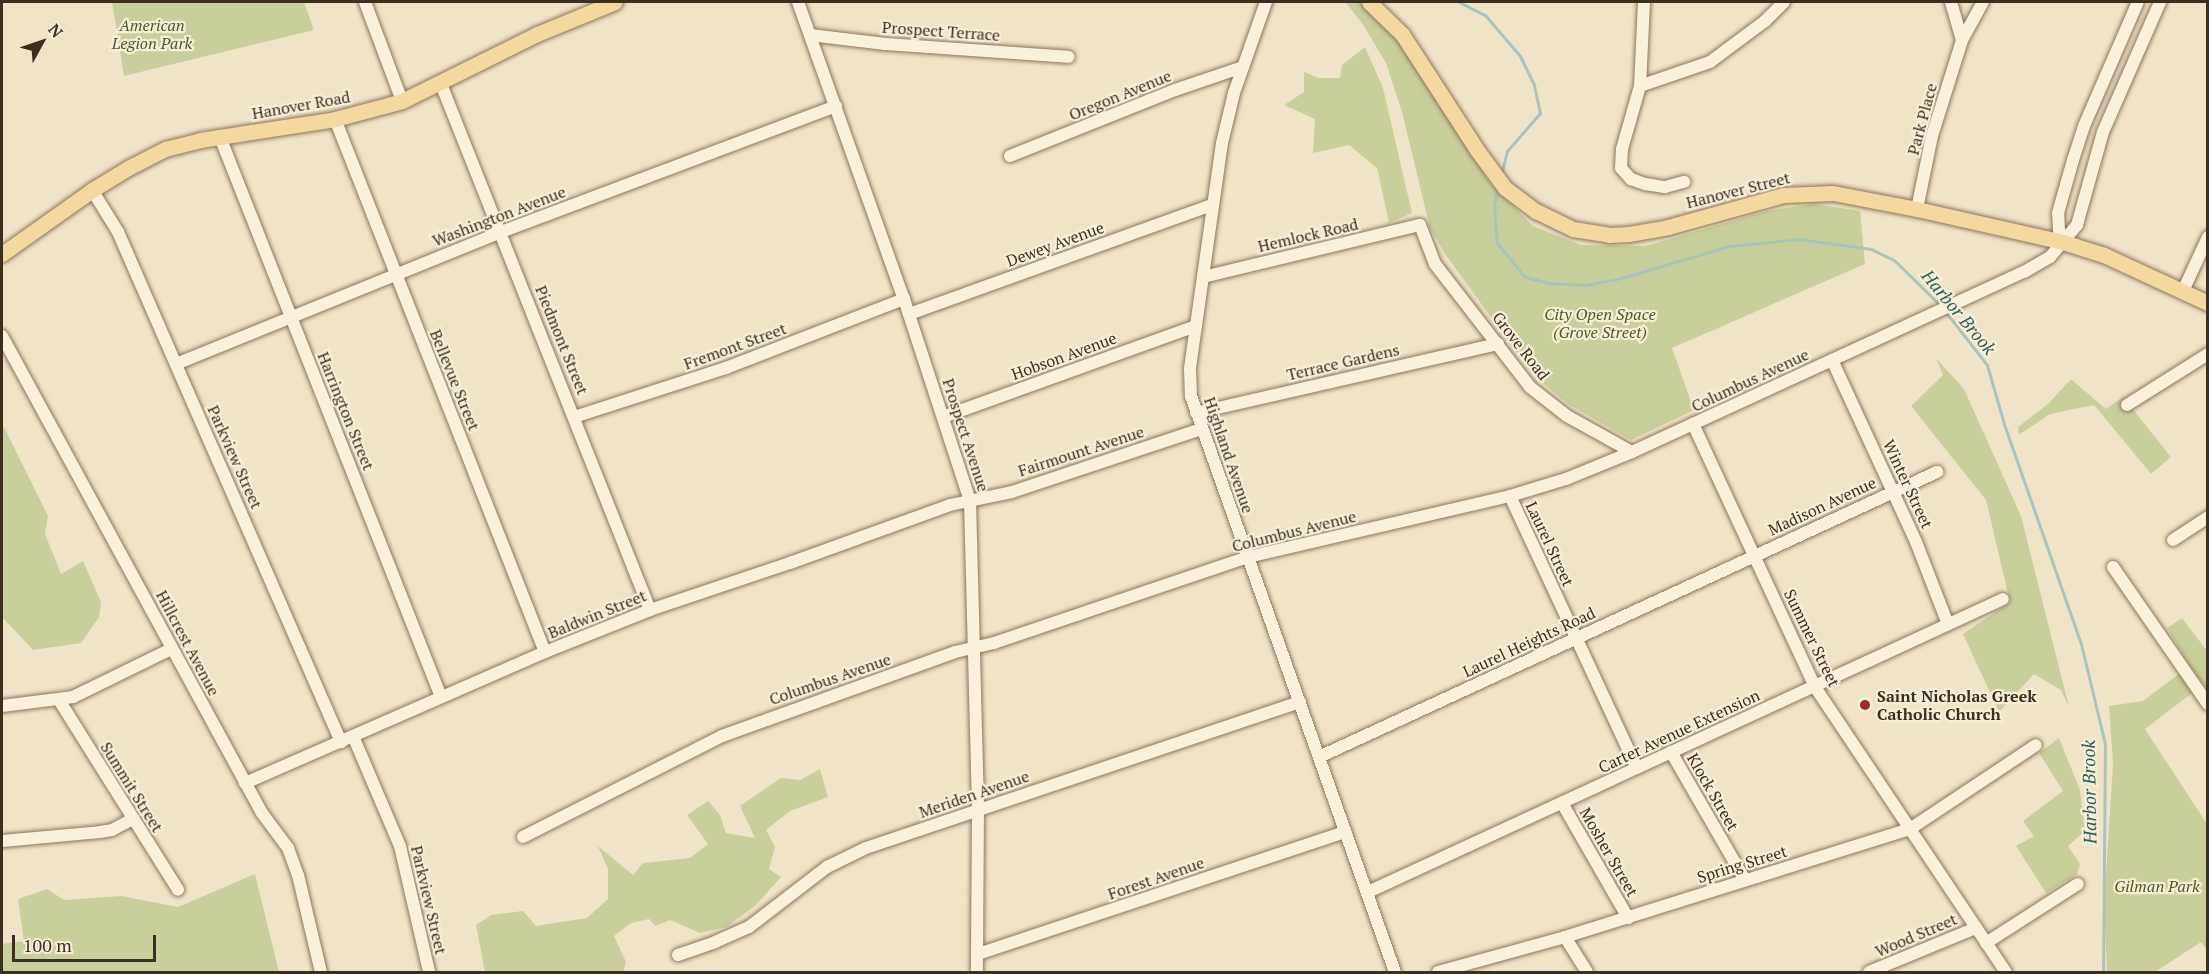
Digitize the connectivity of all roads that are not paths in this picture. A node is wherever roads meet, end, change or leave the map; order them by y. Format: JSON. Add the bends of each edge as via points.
{"nodes":[{"id":1,"x":365,"y":2,"type":"edge"},
{"id":2,"x":615,"y":2,"type":"edge"},
{"id":3,"x":798,"y":2,"type":"edge"},
{"id":4,"x":1266,"y":2,"type":"edge"},
{"id":5,"x":1369,"y":2,"type":"edge"},
{"id":6,"x":1644,"y":2,"type":"edge"},
{"id":7,"x":1784,"y":2,"type":"edge"},
{"id":8,"x":1951,"y":2,"type":"edge"},
{"id":9,"x":1983,"y":2,"type":"edge"},
{"id":10,"x":2138,"y":2,"type":"edge"},
{"id":11,"x":2160,"y":2,"type":"edge"},
{"id":12,"x":810,"y":35,"type":"junction"},
{"id":13,"x":1962,"y":40,"type":"junction"},
{"id":14,"x":2121,"y":40,"type":"junction"},
{"id":15,"x":2140,"y":50,"type":"junction"},
{"id":16,"x":1069,"y":57,"type":"dead end"},
{"id":17,"x":1243,"y":68,"type":"junction"},
{"id":18,"x":441,"y":84,"type":"junction"},
{"id":19,"x":1640,"y":86,"type":"junction"},
{"id":20,"x":402,"y":101,"type":"junction"},
{"id":21,"x":836,"y":106,"type":"junction"},
{"id":22,"x":335,"y":119,"type":"junction"},
{"id":23,"x":2084,"y":126,"type":"junction"},
{"id":24,"x":2102,"y":134,"type":"junction"},
{"id":25,"x":220,"y":137,"type":"junction"},
{"id":26,"x":1010,"y":156,"type":"dead end"},
{"id":27,"x":1684,"y":182,"type":"dead end"},
{"id":28,"x":92,"y":190,"type":"junction"},
{"id":29,"x":1212,"y":205,"type":"junction"},
{"id":30,"x":1917,"y":209,"type":"junction"},
{"id":31,"x":1420,"y":225,"type":"joint"},
{"id":32,"x":501,"y":232,"type":"junction"},
{"id":33,"x":2208,"y":237,"type":"edge"},
{"id":34,"x":2063,"y":242,"type":"junction"},
{"id":35,"x":2,"y":254,"type":"edge"},
{"id":36,"x":396,"y":274,"type":"junction"},
{"id":37,"x":1203,"y":277,"type":"junction"},
{"id":38,"x":2183,"y":291,"type":"junction"},
{"id":39,"x":904,"y":299,"type":"junction"},
{"id":40,"x":2208,"y":303,"type":"edge"},
{"id":41,"x":909,"y":314,"type":"junction"},
{"id":42,"x":291,"y":318,"type":"junction"},
{"id":43,"x":1196,"y":326,"type":"junction"},
{"id":44,"x":2,"y":336,"type":"edge"},
{"id":45,"x":1498,"y":344,"type":"junction"},
{"id":46,"x":2208,"y":354,"type":"edge"},
{"id":47,"x":1832,"y":360,"type":"junction"},
{"id":48,"x":177,"y":364,"type":"junction"},
{"id":49,"x":2127,"y":405,"type":"dead end"},
{"id":50,"x":1196,"y":413,"type":"junction"},
{"id":51,"x":574,"y":417,"type":"junction"},
{"id":52,"x":943,"y":417,"type":"junction"},
{"id":53,"x":1693,"y":424,"type":"junction"},
{"id":54,"x":1202,"y":429,"type":"junction"},
{"id":55,"x":1632,"y":452,"type":"junction"},
{"id":56,"x":1937,"y":472,"type":"dead end"},
{"id":57,"x":1893,"y":492,"type":"junction"},
{"id":58,"x":1510,"y":496,"type":"junction"},
{"id":59,"x":970,"y":501,"type":"junction"},
{"id":60,"x":2208,"y":517,"type":"edge"},
{"id":61,"x":2173,"y":540,"type":"dead end"},
{"id":62,"x":1754,"y":556,"type":"junction"},
{"id":63,"x":1248,"y":557,"type":"junction"},
{"id":64,"x":2113,"y":567,"type":"dead end"},
{"id":65,"x":2003,"y":599,"type":"dead end"},
{"id":66,"x":650,"y":610,"type":"junction"},
{"id":67,"x":1948,"y":624,"type":"junction"},
{"id":68,"x":1576,"y":638,"type":"junction"},
{"id":69,"x":974,"y":648,"type":"junction"},
{"id":70,"x":171,"y":649,"type":"junction"},
{"id":71,"x":545,"y":652,"type":"junction"},
{"id":72,"x":1815,"y":687,"type":"junction"},
{"id":73,"x":441,"y":697,"type":"junction"},
{"id":74,"x":59,"y":700,"type":"junction"},
{"id":75,"x":1300,"y":702,"type":"junction"},
{"id":76,"x":2208,"y":704,"type":"edge"},
{"id":77,"x":2,"y":706,"type":"edge"},
{"id":78,"x":353,"y":736,"type":"junction"},
{"id":79,"x":341,"y":742,"type":"junction"},
{"id":80,"x":2036,"y":745,"type":"dead end"},
{"id":81,"x":1671,"y":752,"type":"junction"},
{"id":82,"x":1319,"y":758,"type":"junction"},
{"id":83,"x":1636,"y":768,"type":"junction"},
{"id":84,"x":245,"y":783,"type":"junction"},
{"id":85,"x":1562,"y":803,"type":"junction"},
{"id":86,"x":978,"y":811,"type":"junction"},
{"id":87,"x":133,"y":819,"type":"junction"},
{"id":88,"x":1910,"y":829,"type":"junction"},
{"id":89,"x":1345,"y":832,"type":"junction"},
{"id":90,"x":523,"y":837,"type":"dead end"},
{"id":91,"x":2,"y":841,"type":"edge"},
{"id":92,"x":1745,"y":880,"type":"junction"},
{"id":93,"x":2078,"y":884,"type":"dead end"},
{"id":94,"x":178,"y":890,"type":"dead end"},
{"id":95,"x":1368,"y":892,"type":"junction"},
{"id":96,"x":1628,"y":918,"type":"junction"},
{"id":97,"x":1976,"y":928,"type":"junction"},
{"id":98,"x":1565,"y":937,"type":"junction"},
{"id":99,"x":1986,"y":943,"type":"junction"},
{"id":100,"x":978,"y":954,"type":"junction"},
{"id":101,"x":678,"y":955,"type":"dead end"},
{"id":102,"x":321,"y":972,"type":"edge"},
{"id":103,"x":429,"y":972,"type":"edge"},
{"id":104,"x":977,"y":972,"type":"edge"},
{"id":105,"x":1395,"y":972,"type":"edge"},
{"id":106,"x":1438,"y":972,"type":"edge"},
{"id":107,"x":1587,"y":972,"type":"edge"},
{"id":108,"x":1869,"y":972,"type":"edge"},
{"id":109,"x":2006,"y":972,"type":"edge"}],
"edges":[{"from":1,"to":20,"type":"street"},
{"from":2,"to":18,"type":"main road","name":"Hanover Road","via":[[537,34]]},
{"from":3,"to":12,"type":"street","name":"Prospect Avenue"},
{"from":4,"to":17,"type":"street","name":"Highland Avenue"},
{"from":5,"to":30,"type":"main road","name":"Hanover Street","via":[[1402,34],[1499,180],[1519,200],[1554,222],[1609,235],[1647,232],[1783,195],[1808,192]]},
{"from":6,"to":19,"type":"street"},
{"from":7,"to":19,"type":"street","via":[[1710,62]]},
{"from":8,"to":13,"type":"street"},
{"from":9,"to":13,"type":"street","name":"Park Place"},
{"from":10,"to":14,"type":"street"},
{"from":11,"to":15,"type":"street","name":"Columbus Avenue"},
{"from":12,"to":16,"type":"street","name":"Prospect Terrace"},
{"from":12,"to":21,"type":"street","name":"Prospect Avenue"},
{"from":13,"to":30,"type":"street","name":"Park Place","via":[[1932,136]]},
{"from":14,"to":15,"type":"street"},
{"from":14,"to":23,"type":"street"},
{"from":15,"to":24,"type":"street","name":"Columbus Avenue"},
{"from":17,"to":26,"type":"street","name":"Oregon Avenue","via":[[1175,90]]},
{"from":17,"to":29,"type":"street","name":"Highland Avenue","via":[[1226,126]]},
{"from":18,"to":20,"type":"main road","name":"Hanover Road"},
{"from":18,"to":32,"type":"street","name":"Piedmont Street"},
{"from":19,"to":27,"type":"street","via":[[1622,149],[1622,168],[1631,179],[1645,184],[1665,187]]},
{"from":20,"to":22,"type":"main road","name":"Hanover Road"},
{"from":21,"to":32,"type":"street","name":"Washington Avenue"},
{"from":21,"to":39,"type":"street","name":"Prospect Avenue"},
{"from":22,"to":25,"type":"main road","name":"Hanover Road"},
{"from":22,"to":36,"type":"street","name":"Bellevue Street"},
{"from":23,"to":24,"type":"street"},
{"from":23,"to":34,"type":"street","via":[[2058,213]]},
{"from":24,"to":34,"type":"street","name":"Columbus Avenue","via":[[2081,216]]},
{"from":25,"to":28,"type":"main road","name":"Hanover Road","via":[[165,149]]},
{"from":25,"to":42,"type":"street","name":"Harrington Street"},
{"from":28,"to":35,"type":"main road","name":"Hanover Road"},
{"from":28,"to":48,"type":"street","name":"Parkview Street","via":[[117,232]]},
{"from":29,"to":37,"type":"street","name":"Highland Avenue"},
{"from":29,"to":41,"type":"street","name":"Dewey Avenue"},
{"from":30,"to":34,"type":"main road","name":"Hanover Street"},
{"from":31,"to":37,"type":"street","name":"Hemlock Road"},
{"from":31,"to":45,"type":"street","name":"Grove Road","via":[[1435,264]]},
{"from":32,"to":36,"type":"street","name":"Washington Avenue"},
{"from":32,"to":51,"type":"street","name":"Piedmont Street"},
{"from":33,"to":38,"type":"street"},
{"from":34,"to":38,"type":"main road","name":"Hanover Street","via":[[2104,255]]},
{"from":34,"to":47,"type":"street","name":"Columbus Avenue","via":[[2042,263]]},
{"from":36,"to":42,"type":"street","name":"Washington Avenue"},
{"from":36,"to":71,"type":"street","name":"Bellevue Street"},
{"from":37,"to":43,"type":"street","name":"Highland Avenue"},
{"from":38,"to":40,"type":"main road","name":"Hanover Street"},
{"from":39,"to":41,"type":"street","name":"Prospect Avenue"},
{"from":39,"to":51,"type":"street","name":"Fremont Street","via":[[726,368]]},
{"from":41,"to":52,"type":"street","name":"Prospect Avenue"},
{"from":42,"to":48,"type":"street","name":"Washington Avenue"},
{"from":42,"to":73,"type":"street","name":"Harrington Street"},
{"from":43,"to":50,"type":"street","name":"Highland Avenue","via":[[1190,382]]},
{"from":43,"to":52,"type":"street","name":"Hobson Avenue"},
{"from":44,"to":70,"type":"street","name":"Hillcrest Avenue"},
{"from":45,"to":50,"type":"street","name":"Terrace Gardens"},
{"from":45,"to":55,"type":"street","name":"Grove Road","via":[[1547,403]]},
{"from":46,"to":49,"type":"street"},
{"from":47,"to":53,"type":"street","name":"Columbus Avenue"},
{"from":47,"to":57,"type":"street","name":"Winter Street"},
{"from":48,"to":79,"type":"street","name":"Parkview Street"},
{"from":50,"to":54,"type":"street","name":"Highland Avenue"},
{"from":51,"to":66,"type":"street","name":"Piedmont Street"},
{"from":52,"to":59,"type":"street","name":"Prospect Avenue"},
{"from":53,"to":55,"type":"street","name":"Columbus Avenue"},
{"from":53,"to":62,"type":"street","name":"Summer Street"},
{"from":54,"to":59,"type":"street","name":"Fairmount Avenue","via":[[1012,492]]},
{"from":54,"to":63,"type":"street","name":"Highland Avenue"},
{"from":55,"to":58,"type":"street","name":"Columbus Avenue","via":[[1566,479]]},
{"from":56,"to":57,"type":"street","name":"Madison Avenue"},
{"from":57,"to":62,"type":"street","name":"Madison Avenue"},
{"from":57,"to":67,"type":"street","name":"Winter Street"},
{"from":58,"to":63,"type":"street","name":"Columbus Avenue"},
{"from":58,"to":68,"type":"street","name":"Laurel Street"},
{"from":59,"to":66,"type":"street","name":"Baldwin Street","via":[[950,504]]},
{"from":59,"to":69,"type":"street","name":"Prospect Avenue"},
{"from":60,"to":61,"type":"street"},
{"from":62,"to":68,"type":"street","name":"Laurel Heights Road"},
{"from":62,"to":72,"type":"street","name":"Summer Street"},
{"from":63,"to":69,"type":"street","name":"Columbus Avenue"},
{"from":63,"to":75,"type":"street","name":"Highland Avenue"},
{"from":64,"to":76,"type":"street"},
{"from":65,"to":67,"type":"street","name":"Carter Avenue Extension"},
{"from":66,"to":71,"type":"street","name":"Baldwin Street"},
{"from":67,"to":72,"type":"street","name":"Carter Avenue Extension"},
{"from":68,"to":82,"type":"street","name":"Laurel Heights Road"},
{"from":68,"to":83,"type":"street","name":"Laurel Street"},
{"from":69,"to":86,"type":"street","name":"Prospect Avenue"},
{"from":69,"to":90,"type":"street","name":"Columbus Avenue","via":[[722,736]]},
{"from":70,"to":74,"type":"street","via":[[89,691]]},
{"from":70,"to":84,"type":"street","name":"Hillcrest Avenue"},
{"from":71,"to":73,"type":"street","name":"Baldwin Street"},
{"from":72,"to":81,"type":"street","name":"Carter Avenue Extension"},
{"from":72,"to":88,"type":"street","name":"Summer Street"},
{"from":73,"to":78,"type":"street","name":"Baldwin Street"},
{"from":74,"to":77,"type":"street"},
{"from":74,"to":87,"type":"street","name":"Summit Street"},
{"from":75,"to":82,"type":"street","name":"Highland Avenue"},
{"from":75,"to":86,"type":"street","name":"Meriden Avenue"},
{"from":78,"to":79,"type":"street","name":"Baldwin Street"},
{"from":78,"to":103,"type":"street","name":"Parkview Street","via":[[400,846]]},
{"from":79,"to":84,"type":"street","name":"Baldwin Street"},
{"from":80,"to":88,"type":"street","name":"Spring Street"},
{"from":81,"to":83,"type":"street","name":"Carter Avenue Extension"},
{"from":81,"to":92,"type":"street","name":"Klock Street"},
{"from":82,"to":89,"type":"street","name":"Highland Avenue"},
{"from":83,"to":85,"type":"street","name":"Carter Avenue Extension"},
{"from":84,"to":102,"type":"street","name":"Hillcrest Avenue","via":[[294,861]]},
{"from":85,"to":95,"type":"street","name":"Carter Avenue Extension"},
{"from":85,"to":96,"type":"street","name":"Mosher Street"},
{"from":86,"to":100,"type":"street","name":"Prospect Avenue"},
{"from":86,"to":101,"type":"street","name":"Meriden Avenue","via":[[847,856],[749,927]]},
{"from":87,"to":91,"type":"street","via":[[112,830]]},
{"from":87,"to":94,"type":"street","name":"Summit Street"},
{"from":88,"to":92,"type":"street","name":"Spring Street"},
{"from":88,"to":97,"type":"street","name":"Summer Street"},
{"from":89,"to":95,"type":"street","name":"Highland Avenue"},
{"from":89,"to":100,"type":"street","name":"Forest Avenue"},
{"from":92,"to":96,"type":"street","name":"Spring Street"},
{"from":93,"to":99,"type":"street"},
{"from":95,"to":105,"type":"street","name":"Highland Avenue"},
{"from":96,"to":98,"type":"street","name":"Spring Street"},
{"from":97,"to":99,"type":"street","name":"Summer Street"},
{"from":97,"to":108,"type":"street","name":"Wood Street"},
{"from":98,"to":106,"type":"street","name":"Spring Street"},
{"from":98,"to":107,"type":"street"},
{"from":99,"to":109,"type":"street","name":"Summer Street"},
{"from":100,"to":104,"type":"street","name":"Prospect Avenue"}]}
